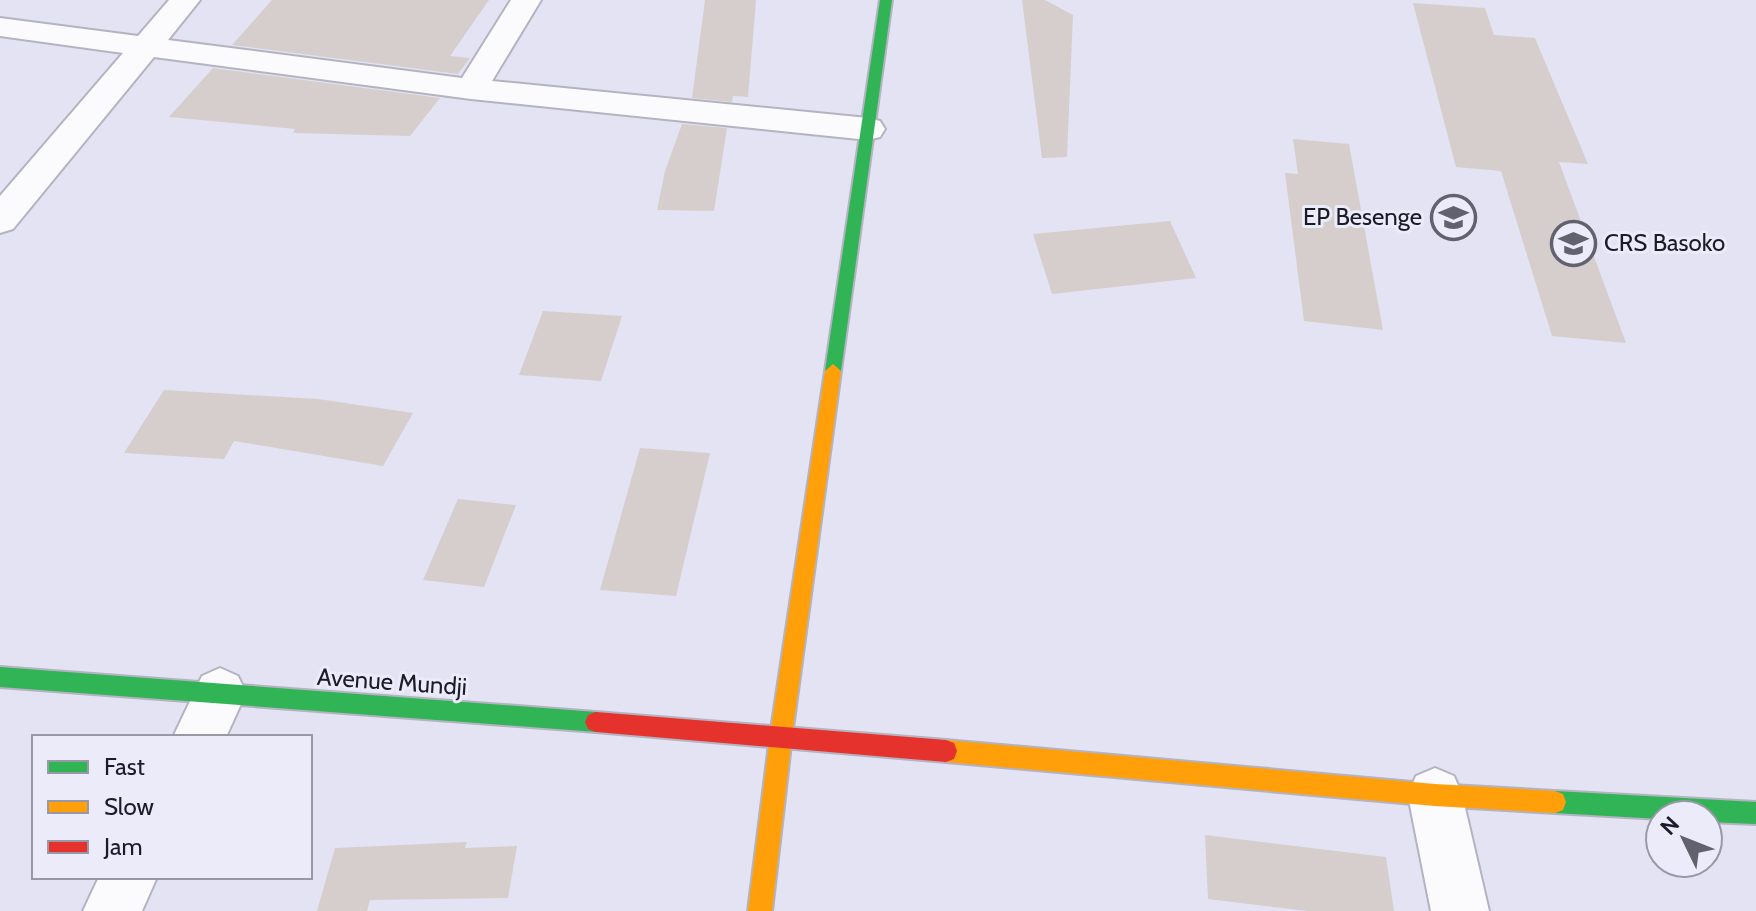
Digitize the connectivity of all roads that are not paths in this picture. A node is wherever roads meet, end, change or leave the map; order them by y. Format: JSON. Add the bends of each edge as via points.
{"nodes":[{"id":1,"x":185,"y":0,"type":"edge"},
{"id":2,"x":526,"y":0,"type":"edge"},
{"id":3,"x":886,"y":0,"type":"edge"},
{"id":4,"x":0,"y":27,"type":"edge"},
{"id":5,"x":143,"y":48,"type":"junction"},
{"id":6,"x":471,"y":89,"type":"junction"},
{"id":7,"x":868,"y":129,"type":"junction"},
{"id":8,"x":0,"y":220,"type":"edge"},
{"id":9,"x":0,"y":677,"type":"edge"},
{"id":10,"x":209,"y":715,"type":"edge"},
{"id":11,"x":781,"y":736,"type":"junction"},
{"id":12,"x":1435,"y":795,"type":"junction"},
{"id":13,"x":1756,"y":813,"type":"edge"},
{"id":14,"x":128,"y":879,"type":"edge"},
{"id":15,"x":112,"y":911,"type":"edge"},
{"id":16,"x":760,"y":911,"type":"edge"},
{"id":17,"x":1460,"y":911,"type":"edge"}],
"edges":[{"from":1,"to":5,"type":"street"},
{"from":2,"to":6,"type":"street"},
{"from":3,"to":7,"type":"street"},
{"from":4,"to":5,"type":"street"},
{"from":5,"to":6,"type":"street"},
{"from":5,"to":8,"type":"street"},
{"from":6,"to":7,"type":"street"},
{"from":7,"to":11,"type":"street"},
{"from":9,"to":10,"type":"street","name":"Avenue Mundji"},
{"from":10,"to":11,"type":"street","name":"Avenue Mundji"},
{"from":11,"to":12,"type":"street","name":"Avenue Mundji"},
{"from":11,"to":16,"type":"street"},
{"from":12,"to":13,"type":"street","name":"Avenue Mundji"},
{"from":12,"to":17,"type":"street"},
{"from":14,"to":15,"type":"street"}]}
